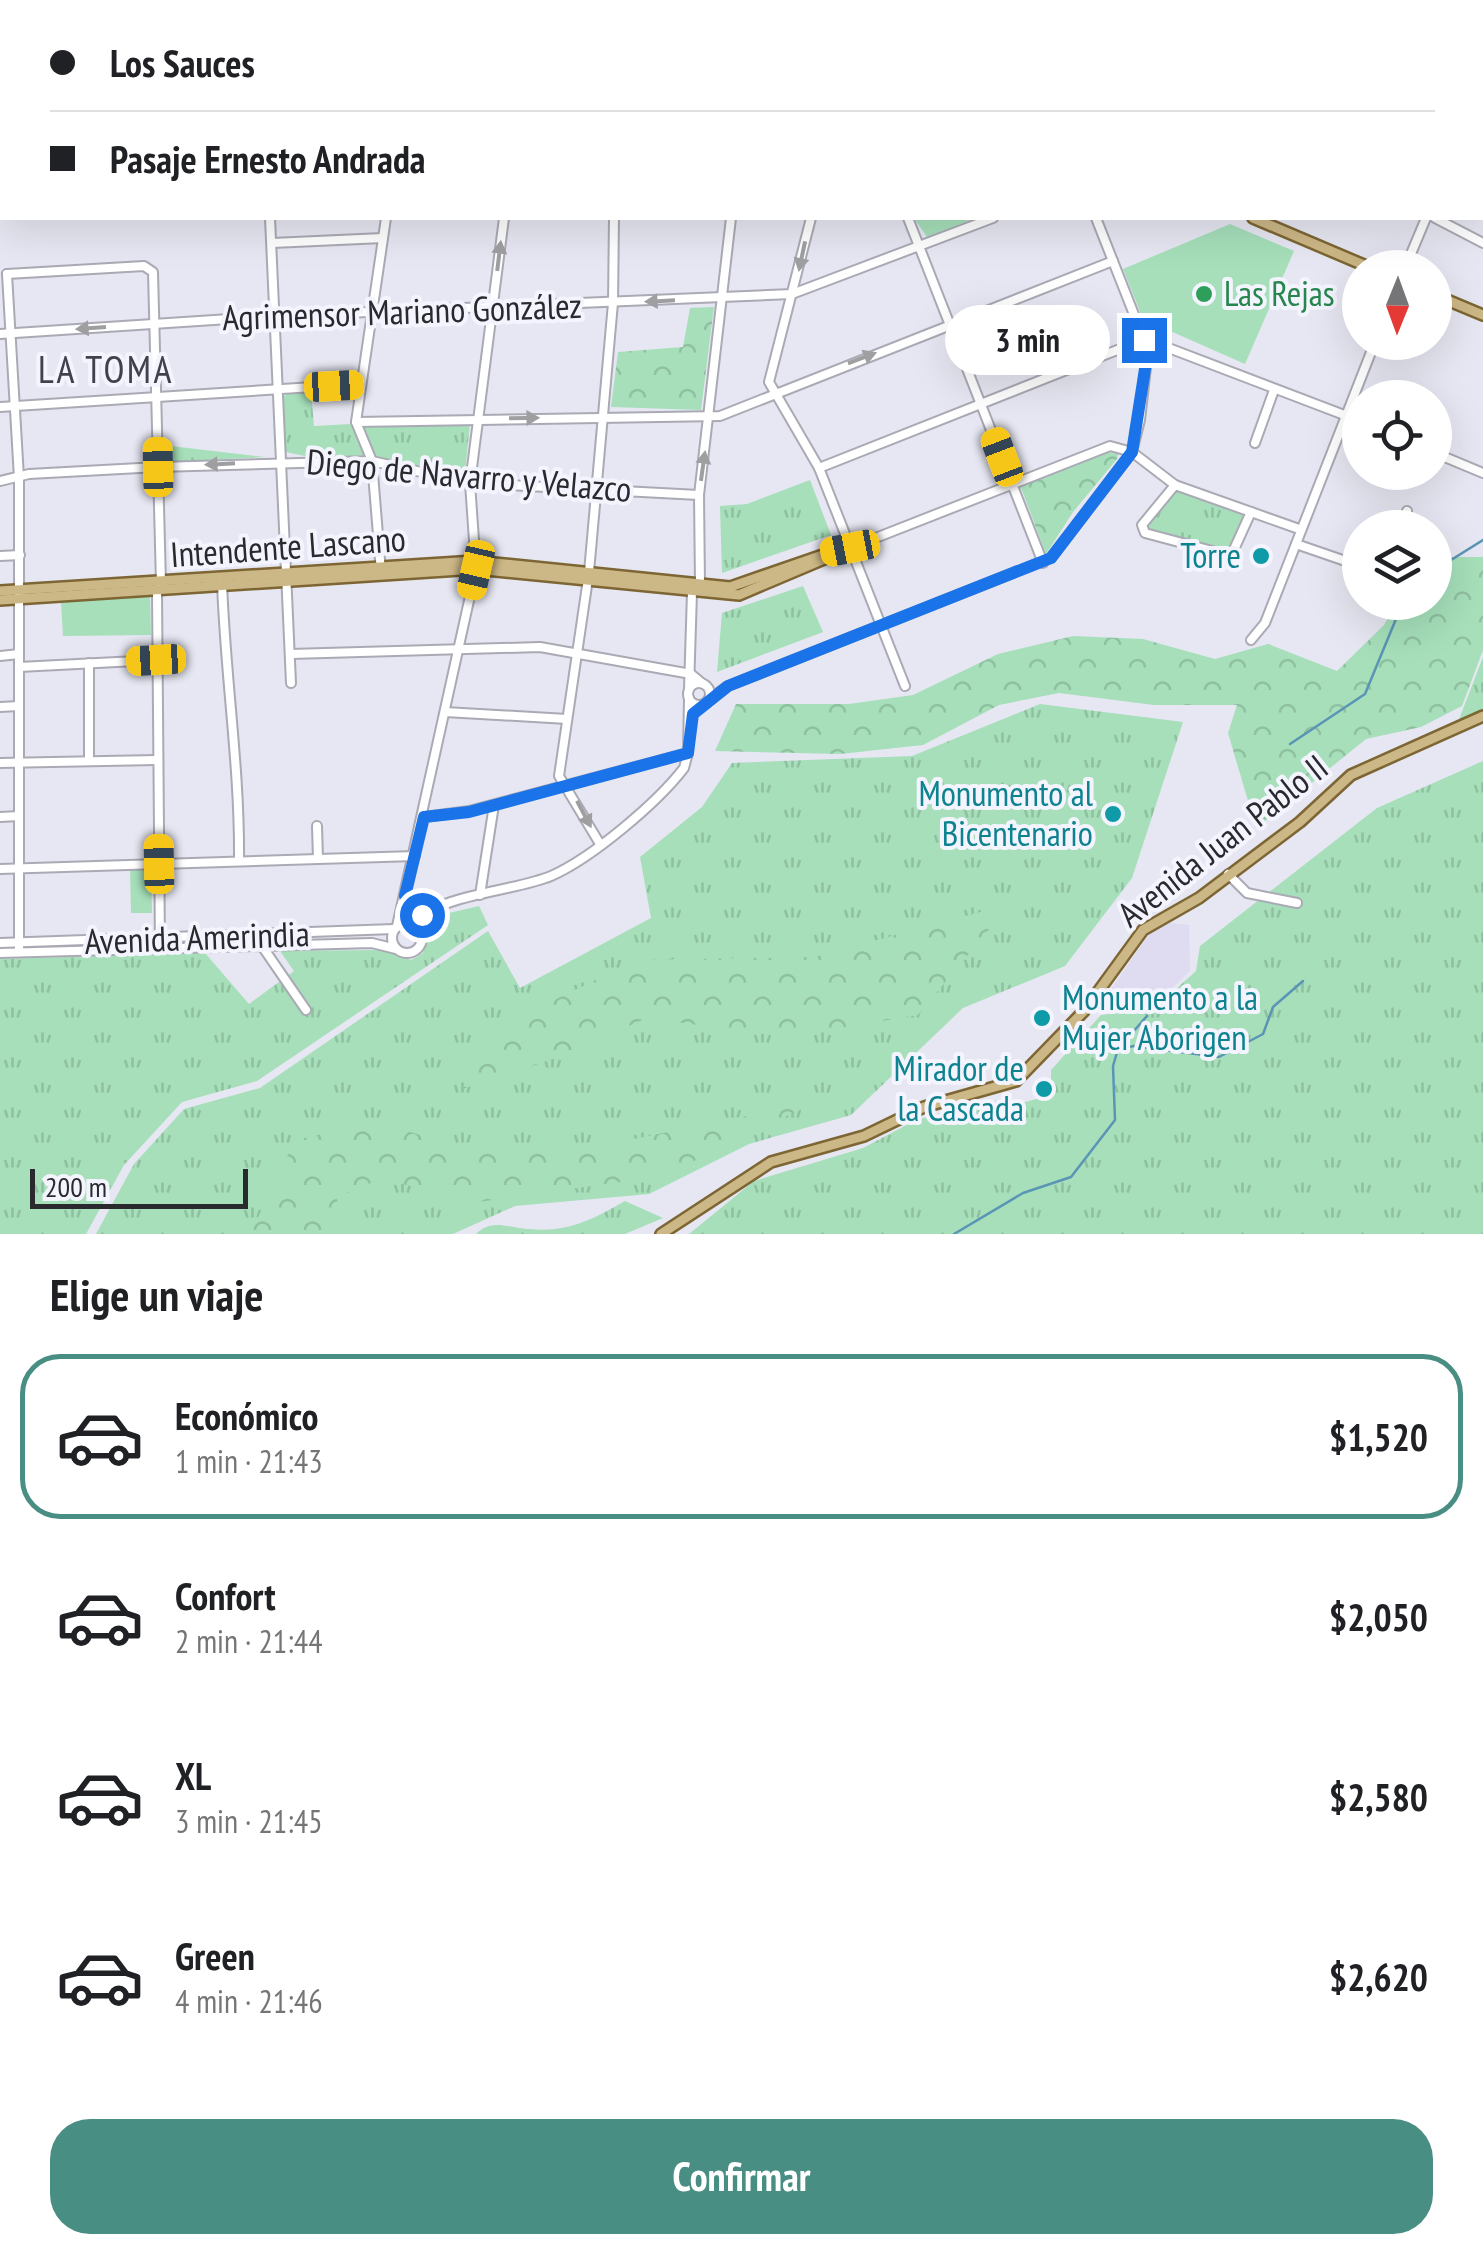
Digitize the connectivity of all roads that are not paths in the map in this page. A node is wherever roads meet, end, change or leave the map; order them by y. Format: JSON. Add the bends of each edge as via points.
{"nodes":[{"id":1,"x":270,"y":220,"type":"edge"},
{"id":2,"x":386,"y":220,"type":"edge"},
{"id":3,"x":504,"y":220,"type":"edge"},
{"id":4,"x":614,"y":220,"type":"edge"},
{"id":5,"x":732,"y":220,"type":"edge"},
{"id":6,"x":810,"y":220,"type":"edge"},
{"id":7,"x":909,"y":220,"type":"edge"},
{"id":8,"x":988,"y":220,"type":"edge"},
{"id":9,"x":1097,"y":220,"type":"edge"},
{"id":10,"x":1258,"y":220,"type":"edge"},
{"id":11,"x":1425,"y":220,"type":"edge"},
{"id":12,"x":1440,"y":220,"type":"edge"},
{"id":13,"x":383,"y":238,"type":"junction"},
{"id":14,"x":1483,"y":242,"type":"edge"},
{"id":15,"x":272,"y":243,"type":"junction"},
{"id":16,"x":920,"y":247,"type":"junction"},
{"id":17,"x":1413,"y":250,"type":"edge"},
{"id":18,"x":1342,"y":256,"type":"edge"},
{"id":19,"x":1113,"y":261,"type":"junction"},
{"id":20,"x":0,"y":263,"type":"edge"},
{"id":21,"x":8,"y":274,"type":"junction"},
{"id":22,"x":792,"y":294,"type":"junction"},
{"id":23,"x":723,"y":297,"type":"junction"},
{"id":24,"x":1452,"y":301,"type":"edge"},
{"id":25,"x":613,"y":303,"type":"junction"},
{"id":26,"x":493,"y":308,"type":"junction"},
{"id":27,"x":372,"y":312,"type":"junction"},
{"id":28,"x":1483,"y":315,"type":"edge"},
{"id":29,"x":275,"y":316,"type":"junction"},
{"id":30,"x":154,"y":324,"type":"junction"},
{"id":31,"x":950,"y":324,"type":"junction"},
{"id":32,"x":11,"y":333,"type":"junction"},
{"id":33,"x":0,"y":334,"type":"edge"},
{"id":34,"x":1144,"y":340,"type":"junction"},
{"id":35,"x":361,"y":384,"type":"junction"},
{"id":36,"x":279,"y":389,"type":"junction"},
{"id":37,"x":1274,"y":390,"type":"junction"},
{"id":38,"x":771,"y":393,"type":"junction"},
{"id":39,"x":157,"y":396,"type":"junction"},
{"id":40,"x":982,"y":404,"type":"junction"},
{"id":41,"x":0,"y":406,"type":"edge"},
{"id":42,"x":15,"y":406,"type":"junction"},
{"id":43,"x":1342,"y":416,"type":"edge"},
{"id":44,"x":602,"y":417,"type":"junction"},
{"id":45,"x":710,"y":417,"type":"junction"},
{"id":46,"x":481,"y":419,"type":"junction"},
{"id":47,"x":356,"y":422,"type":"junction"},
{"id":48,"x":1342,"y":426,"type":"edge"},
{"id":49,"x":1255,"y":443,"type":"dead end"},
{"id":50,"x":1132,"y":452,"type":"junction"},
{"id":51,"x":1452,"y":459,"type":"edge"},
{"id":52,"x":282,"y":460,"type":"junction"},
{"id":53,"x":372,"y":461,"type":"junction"},
{"id":54,"x":158,"y":467,"type":"junction"},
{"id":55,"x":819,"y":468,"type":"junction"},
{"id":56,"x":1483,"y":472,"type":"edge"},
{"id":57,"x":19,"y":478,"type":"junction"},
{"id":58,"x":0,"y":481,"type":"edge"},
{"id":59,"x":470,"y":483,"type":"junction"},
{"id":60,"x":1012,"y":483,"type":"junction"},
{"id":61,"x":1175,"y":485,"type":"junction"},
{"id":62,"x":596,"y":489,"type":"junction"},
{"id":63,"x":699,"y":495,"type":"junction"},
{"id":64,"x":1251,"y":512,"type":"junction"},
{"id":65,"x":1299,"y":528,"type":"junction"},
{"id":66,"x":1296,"y":544,"type":"junction"},
{"id":67,"x":850,"y":548,"type":"junction"},
{"id":68,"x":20,"y":555,"type":"junction"},
{"id":69,"x":0,"y":556,"type":"edge"},
{"id":70,"x":1342,"y":560,"type":"edge"},
{"id":71,"x":1043,"y":562,"type":"junction"},
{"id":72,"x":475,"y":565,"type":"junction"},
{"id":73,"x":381,"y":572,"type":"junction"},
{"id":74,"x":588,"y":577,"type":"junction"},
{"id":75,"x":287,"y":578,"type":"junction"},
{"id":76,"x":222,"y":583,"type":"junction"},
{"id":77,"x":159,"y":588,"type":"junction"},
{"id":78,"x":696,"y":588,"type":"junction"},
{"id":79,"x":0,"y":591,"type":"edge"},
{"id":80,"x":19,"y":595,"type":"junction"},
{"id":81,"x":0,"y":600,"type":"edge"},
{"id":82,"x":882,"y":626,"type":"junction"},
{"id":83,"x":1251,"y":640,"type":"dead end"},
{"id":84,"x":458,"y":646,"type":"junction"},
{"id":85,"x":578,"y":650,"type":"junction"},
{"id":86,"x":19,"y":654,"type":"junction"},
{"id":87,"x":290,"y":654,"type":"junction"},
{"id":88,"x":0,"y":656,"type":"edge"},
{"id":89,"x":156,"y":660,"type":"junction"},
{"id":90,"x":90,"y":664,"type":"junction"},
{"id":91,"x":19,"y":667,"type":"junction"},
{"id":92,"x":692,"y":674,"type":"junction"},
{"id":93,"x":291,"y":682,"type":"dead end"},
{"id":94,"x":706,"y":686,"type":"junction"},
{"id":95,"x":728,"y":686,"type":"junction"},
{"id":96,"x":905,"y":686,"type":"dead end"},
{"id":97,"x":689,"y":693,"type":"junction"},
{"id":98,"x":706,"y":702,"type":"junction"},
{"id":99,"x":19,"y":706,"type":"junction"},
{"id":100,"x":0,"y":707,"type":"edge"},
{"id":101,"x":444,"y":712,"type":"junction"},
{"id":102,"x":1483,"y":716,"type":"edge"},
{"id":103,"x":567,"y":720,"type":"junction"},
{"id":104,"x":689,"y":723,"type":"junction"},
{"id":105,"x":688,"y":753,"type":"junction"},
{"id":106,"x":157,"y":760,"type":"junction"},
{"id":107,"x":89,"y":761,"type":"junction"},
{"id":108,"x":19,"y":762,"type":"junction"},
{"id":109,"x":0,"y":763,"type":"edge"},
{"id":110,"x":566,"y":786,"type":"junction"},
{"id":111,"x":494,"y":805,"type":"junction"},
{"id":112,"x":19,"y":816,"type":"junction"},
{"id":113,"x":0,"y":817,"type":"edge"},
{"id":114,"x":424,"y":817,"type":"junction"},
{"id":115,"x":317,"y":826,"type":"dead end"},
{"id":116,"x":600,"y":844,"type":"junction"},
{"id":117,"x":415,"y":856,"type":"junction"},
{"id":118,"x":318,"y":859,"type":"junction"},
{"id":119,"x":240,"y":861,"type":"junction"},
{"id":120,"x":159,"y":864,"type":"junction"},
{"id":121,"x":19,"y":868,"type":"junction"},
{"id":122,"x":0,"y":869,"type":"edge"},
{"id":123,"x":1228,"y":874,"type":"junction"},
{"id":124,"x":480,"y":895,"type":"junction"},
{"id":125,"x":405,"y":896,"type":"junction"},
{"id":126,"x":1297,"y":903,"type":"dead end"},
{"id":127,"x":430,"y":912,"type":"junction"},
{"id":128,"x":412,"y":924,"type":"junction"},
{"id":129,"x":395,"y":928,"type":"junction"},
{"id":130,"x":422,"y":935,"type":"junction"},
{"id":131,"x":0,"y":943,"type":"edge"},
{"id":132,"x":160,"y":944,"type":"junction"},
{"id":133,"x":262,"y":946,"type":"junction"},
{"id":134,"x":19,"y":947,"type":"junction"},
{"id":135,"x":396,"y":949,"type":"junction"},
{"id":136,"x":0,"y":952,"type":"edge"},
{"id":137,"x":306,"y":1010,"type":"dead end"},
{"id":138,"x":661,"y":1234,"type":"edge"}],
"edges":[{"from":1,"to":15,"type":"street"},
{"from":2,"to":13,"type":"street"},
{"from":26,"to":3,"type":"street","one_way":true},
{"from":4,"to":25,"type":"street"},
{"from":5,"to":23,"type":"street"},
{"from":6,"to":22,"type":"street","one_way":true},
{"from":7,"to":16,"type":"street"},
{"from":8,"to":16,"type":"street","name":"Agrimensor Mariano González"},
{"from":9,"to":19,"type":"street"},
{"from":10,"to":18,"type":"main road"},
{"from":11,"to":17,"type":"street"},
{"from":12,"to":14,"type":"street"},
{"from":13,"to":15,"type":"street"},
{"from":13,"to":27,"type":"street"},
{"from":15,"to":29,"type":"street"},
{"from":16,"to":22,"type":"street","name":"Agrimensor Mariano González"},
{"from":16,"to":31,"type":"street"},
{"from":19,"to":31,"type":"street"},
{"from":19,"to":34,"type":"street"},
{"from":20,"to":21,"type":"street"},
{"from":21,"to":30,"type":"street","via":[[150,267]]},
{"from":21,"to":32,"type":"street"},
{"from":22,"to":23,"type":"street","name":"Agrimensor Mariano González"},
{"from":22,"to":38,"type":"street","via":[[784,306]]},
{"from":23,"to":25,"type":"street","name":"Agrimensor Mariano González","one_way":true},
{"from":23,"to":45,"type":"street"},
{"from":24,"to":28,"type":"main road"},
{"from":25,"to":26,"type":"street","name":"Agrimensor Mariano González"},
{"from":25,"to":44,"type":"street"},
{"from":26,"to":27,"type":"street","name":"Agrimensor Mariano González"},
{"from":26,"to":46,"type":"street"},
{"from":27,"to":29,"type":"street","name":"Agrimensor Mariano González"},
{"from":27,"to":35,"type":"street"},
{"from":29,"to":30,"type":"street","name":"Agrimensor Mariano González"},
{"from":29,"to":36,"type":"street"},
{"from":30,"to":32,"type":"street","name":"Agrimensor Mariano González","one_way":true},
{"from":30,"to":39,"type":"street"},
{"from":38,"to":31,"type":"street","one_way":true},
{"from":31,"to":40,"type":"street"},
{"from":32,"to":33,"type":"street","name":"Agrimensor Mariano González"},
{"from":32,"to":42,"type":"street"},
{"from":34,"to":37,"type":"street"},
{"from":34,"to":40,"type":"street"},
{"from":34,"to":50,"type":"street","via":[[1148,350]]},
{"from":35,"to":36,"type":"street"},
{"from":35,"to":47,"type":"street"},
{"from":36,"to":39,"type":"street"},
{"from":36,"to":52,"type":"street"},
{"from":37,"to":43,"type":"street"},
{"from":37,"to":49,"type":"street"},
{"from":38,"to":45,"type":"street"},
{"from":38,"to":55,"type":"street"},
{"from":39,"to":42,"type":"street"},
{"from":39,"to":54,"type":"street"},
{"from":40,"to":55,"type":"street"},
{"from":40,"to":60,"type":"street"},
{"from":41,"to":42,"type":"street"},
{"from":42,"to":57,"type":"street"},
{"from":44,"to":45,"type":"street"},
{"from":46,"to":44,"type":"street","one_way":true},
{"from":44,"to":62,"type":"street"},
{"from":63,"to":45,"type":"street","one_way":true},
{"from":46,"to":47,"type":"street"},
{"from":46,"to":59,"type":"street"},
{"from":47,"to":53,"type":"street"},
{"from":48,"to":65,"type":"street"},
{"from":50,"to":60,"type":"street","via":[[1098,448]]},
{"from":50,"to":61,"type":"street"},
{"from":50,"to":71,"type":"street"},
{"from":51,"to":56,"type":"street"},
{"from":52,"to":53,"type":"street","name":"Diego de Navarro y Velazco"},
{"from":52,"to":54,"type":"street","name":"Diego de Navarro y Velazco","one_way":true},
{"from":52,"to":75,"type":"street"},
{"from":53,"to":59,"type":"street","name":"Diego de Navarro y Velazco"},
{"from":53,"to":73,"type":"street"},
{"from":54,"to":57,"type":"street","name":"Diego de Navarro y Velazco"},
{"from":54,"to":77,"type":"street"},
{"from":55,"to":67,"type":"street"},
{"from":57,"to":58,"type":"street","name":"Diego de Navarro y Velazco"},
{"from":57,"to":68,"type":"street"},
{"from":59,"to":62,"type":"street","name":"Diego de Navarro y Velazco"},
{"from":59,"to":72,"type":"street"},
{"from":60,"to":67,"type":"street"},
{"from":60,"to":71,"type":"street"},
{"from":61,"to":64,"type":"street"},
{"from":61,"to":64,"type":"street","via":[[1142,525],[1144,533],[1230,556]]},
{"from":62,"to":63,"type":"street","name":"Diego de Navarro y Velazco"},
{"from":62,"to":74,"type":"street"},
{"from":63,"to":78,"type":"street"},
{"from":64,"to":65,"type":"street"},
{"from":65,"to":66,"type":"street"},
{"from":66,"to":70,"type":"street"},
{"from":66,"to":83,"type":"street","via":[[1265,623]]},
{"from":67,"to":78,"type":"main road","name":"Intendente Lascano","via":[[816,554],[736,586]]},
{"from":67,"to":82,"type":"street"},
{"from":68,"to":69,"type":"street"},
{"from":68,"to":80,"type":"street"},
{"from":71,"to":82,"type":"street"},
{"from":72,"to":73,"type":"main road","name":"Intendente Lascano"},
{"from":72,"to":74,"type":"main road","name":"Intendente Lascano"},
{"from":72,"to":84,"type":"street"},
{"from":73,"to":75,"type":"main road","name":"Intendente Lascano"},
{"from":74,"to":78,"type":"main road","name":"Intendente Lascano"},
{"from":74,"to":85,"type":"street"},
{"from":75,"to":76,"type":"main road","name":"Intendente Lascano"},
{"from":75,"to":87,"type":"street"},
{"from":76,"to":77,"type":"main road","name":"Intendente Lascano"},
{"from":76,"to":119,"type":"street"},
{"from":77,"to":80,"type":"main road","name":"Intendente Lascano"},
{"from":77,"to":89,"type":"street"},
{"from":78,"to":92,"type":"street"},
{"from":79,"to":80,"type":"main road","name":"Intendente Lascano"},
{"from":80,"to":81,"type":"main road","name":"Intendente Lascano"},
{"from":80,"to":86,"type":"street"},
{"from":82,"to":95,"type":"street"},
{"from":82,"to":96,"type":"street"},
{"from":84,"to":85,"type":"street"},
{"from":84,"to":87,"type":"street"},
{"from":84,"to":101,"type":"street"},
{"from":85,"to":92,"type":"street"},
{"from":85,"to":103,"type":"street"},
{"from":86,"to":88,"type":"street"},
{"from":86,"to":91,"type":"street"},
{"from":87,"to":93,"type":"street"},
{"from":89,"to":90,"type":"street"},
{"from":89,"to":106,"type":"street"},
{"from":90,"to":91,"type":"street"},
{"from":90,"to":107,"type":"street"},
{"from":91,"to":99,"type":"street"},
{"from":92,"to":94,"type":"street"},
{"from":92,"to":97,"type":"street"},
{"from":94,"to":95,"type":"street"},
{"from":94,"to":97,"type":"street"},
{"from":94,"to":98,"type":"street"},
{"from":95,"to":98,"type":"street"},
{"from":97,"to":98,"type":"street","via":[[694,704]]},
{"from":97,"to":104,"type":"street"},
{"from":98,"to":104,"type":"street"},
{"from":99,"to":100,"type":"street"},
{"from":99,"to":108,"type":"street"},
{"from":101,"to":103,"type":"street"},
{"from":101,"to":114,"type":"street"},
{"from":102,"to":123,"type":"main road","name":"Avenida Juan Pablo II","via":[[1351,775]]},
{"from":103,"to":110,"type":"street","via":[[559,776]]},
{"from":104,"to":105,"type":"street"},
{"from":105,"to":110,"type":"street"},
{"from":105,"to":116,"type":"street","via":[[678,775]]},
{"from":106,"to":107,"type":"street"},
{"from":106,"to":120,"type":"street"},
{"from":107,"to":108,"type":"street"},
{"from":108,"to":109,"type":"street"},
{"from":108,"to":112,"type":"street"},
{"from":110,"to":111,"type":"street"},
{"from":110,"to":116,"type":"street","one_way":true},
{"from":111,"to":114,"type":"street"},
{"from":111,"to":124,"type":"street"},
{"from":112,"to":113,"type":"street"},
{"from":112,"to":121,"type":"street"},
{"from":114,"to":117,"type":"street"},
{"from":115,"to":118,"type":"street"},
{"from":116,"to":124,"type":"street","via":[[548,877]]},
{"from":117,"to":118,"type":"street"},
{"from":117,"to":125,"type":"street"},
{"from":118,"to":119,"type":"street"},
{"from":119,"to":120,"type":"street"},
{"from":120,"to":121,"type":"street"},
{"from":120,"to":132,"type":"street"},
{"from":121,"to":122,"type":"street"},
{"from":121,"to":134,"type":"street"},
{"from":123,"to":126,"type":"street","via":[[1247,893]]},
{"from":123,"to":138,"type":"main road","name":"Avenida Juan Pablo II","via":[[1144,930],[1084,1011],[1024,1076],[910,1112],[864,1136],[772,1162]]},
{"from":124,"to":127,"type":"street"},
{"from":125,"to":128,"type":"street"},
{"from":125,"to":129,"type":"street"},
{"from":127,"to":128,"type":"street"},
{"from":127,"to":130,"type":"street"},
{"from":128,"to":129,"type":"street"},
{"from":128,"to":130,"type":"street"},
{"from":129,"to":132,"type":"street","name":"Avenida Amerindia"},
{"from":129,"to":135,"type":"street"},
{"from":130,"to":135,"type":"street","via":[[414,952]]},
{"from":131,"to":134,"type":"street","name":"Avenida Amerindia"},
{"from":132,"to":133,"type":"street"},
{"from":132,"to":134,"type":"street","name":"Avenida Amerindia"},
{"from":133,"to":135,"type":"street","via":[[372,943]]},
{"from":133,"to":137,"type":"street"},
{"from":134,"to":136,"type":"street"}]}
